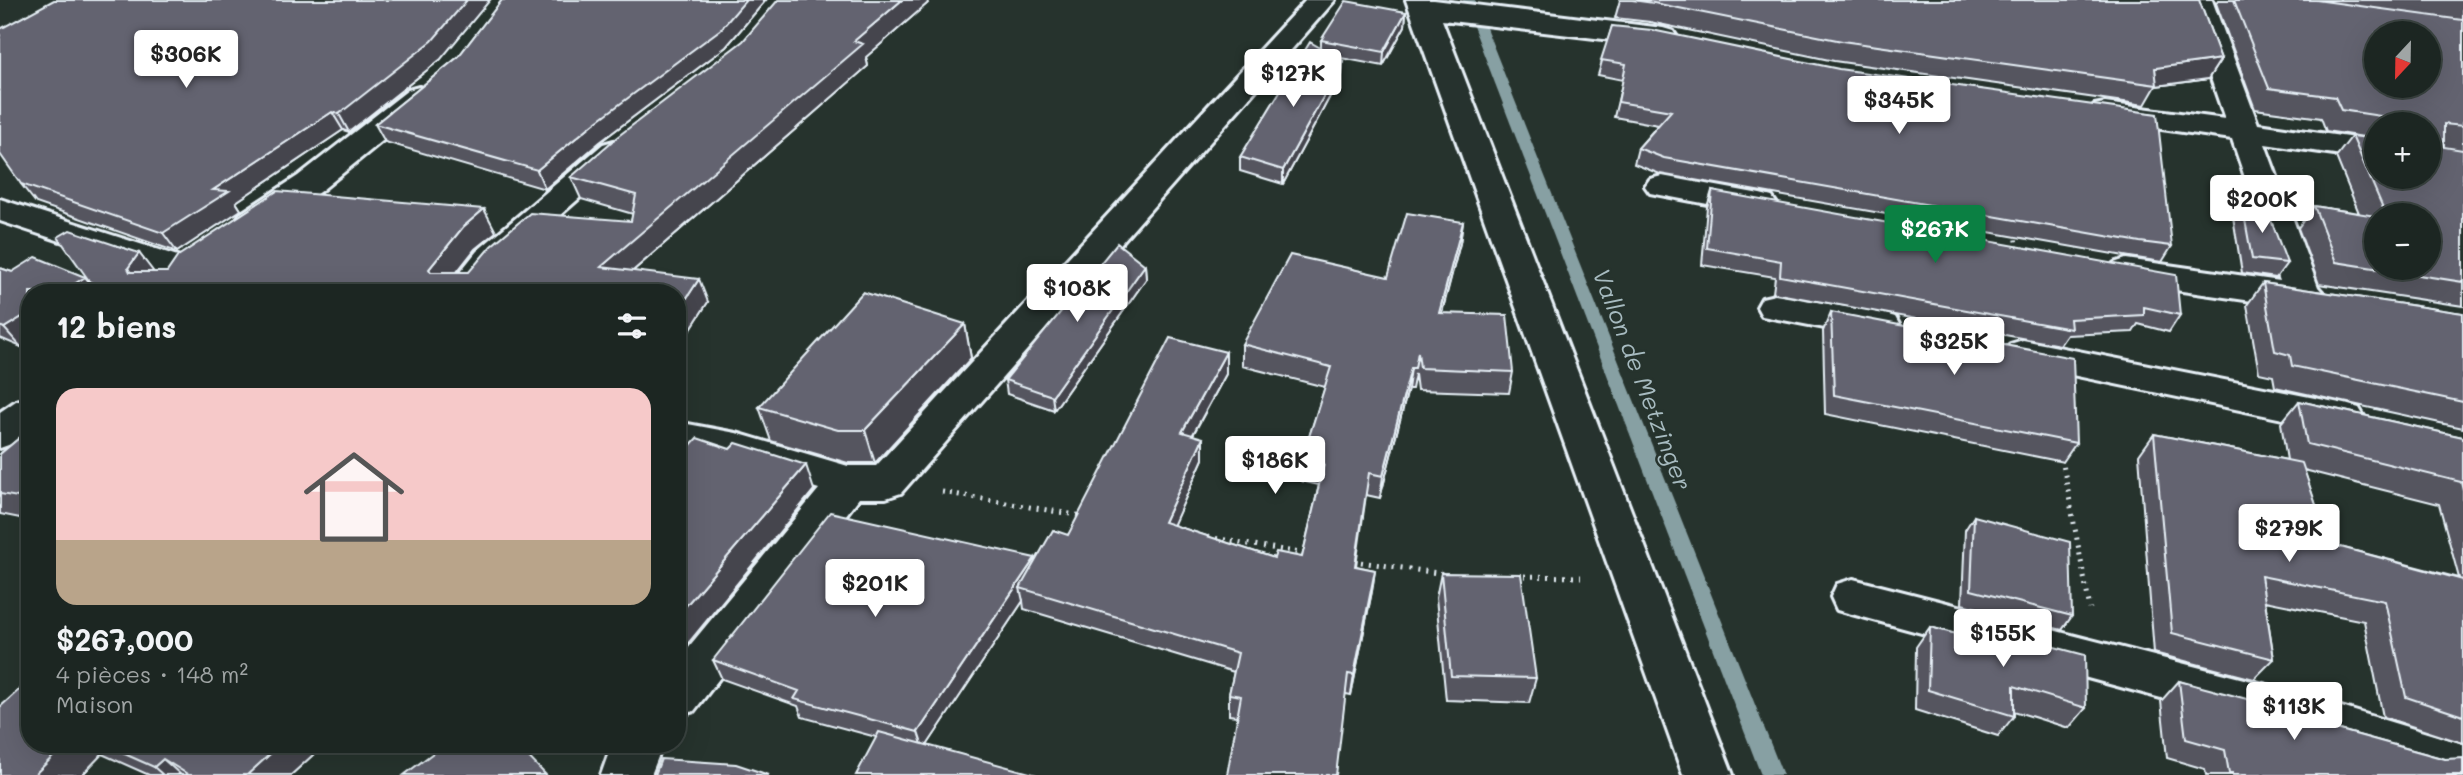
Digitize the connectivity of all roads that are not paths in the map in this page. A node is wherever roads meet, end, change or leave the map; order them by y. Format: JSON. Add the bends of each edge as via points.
{"nodes":[{"id":1,"x":1321,"y":0,"type":"edge"},
{"id":2,"x":2198,"y":0,"type":"edge"},
{"id":3,"x":1421,"y":5,"type":"edge"},
{"id":4,"x":1689,"y":42,"type":"edge"},
{"id":5,"x":444,"y":76,"type":"edge"},
{"id":6,"x":2083,"y":108,"type":"edge"},
{"id":7,"x":2246,"y":132,"type":"junction"},
{"id":8,"x":634,"y":135,"type":"edge"},
{"id":9,"x":2364,"y":148,"type":"edge"},
{"id":10,"x":1662,"y":186,"type":"dead end"},
{"id":11,"x":1786,"y":208,"type":"edge"},
{"id":12,"x":0,"y":210,"type":"edge"},
{"id":13,"x":193,"y":264,"type":"edge"},
{"id":14,"x":2093,"y":265,"type":"edge"},
{"id":15,"x":469,"y":284,"type":"edge"},
{"id":16,"x":2303,"y":296,"type":"junction"},
{"id":17,"x":2343,"y":303,"type":"edge"},
{"id":18,"x":1774,"y":307,"type":"dead end"},
{"id":19,"x":1920,"y":334,"type":"edge"},
{"id":20,"x":1986,"y":346,"type":"edge"},
{"id":21,"x":21,"y":418,"type":"edge"},
{"id":22,"x":2382,"y":427,"type":"edge"},
{"id":23,"x":0,"y":433,"type":"edge"},
{"id":24,"x":686,"y":439,"type":"edge"},
{"id":25,"x":867,"y":482,"type":"junction"},
{"id":26,"x":1853,"y":597,"type":"dead end"},
{"id":27,"x":686,"y":686,"type":"edge"},
{"id":28,"x":632,"y":753,"type":"edge"},
{"id":29,"x":2463,"y":766,"type":"edge"},
{"id":30,"x":626,"y":775,"type":"edge"},
{"id":31,"x":1708,"y":775,"type":"edge"}],
"edges":[{"from":1,"to":25,"type":"street"},
{"from":2,"to":7,"type":"street"},
{"from":3,"to":4,"type":"street"},
{"from":3,"to":31,"type":"street"},
{"from":5,"to":13,"type":"street","via":[[310,183]]},
{"from":6,"to":7,"type":"street"},
{"from":7,"to":9,"type":"street"},
{"from":7,"to":16,"type":"street"},
{"from":8,"to":15,"type":"street","via":[[489,259]]},
{"from":10,"to":11,"type":"street"},
{"from":12,"to":13,"type":"street"},
{"from":14,"to":16,"type":"street"},
{"from":16,"to":17,"type":"street"},
{"from":18,"to":19,"type":"street"},
{"from":20,"to":22,"type":"street"},
{"from":21,"to":23,"type":"street"},
{"from":24,"to":25,"type":"street"},
{"from":25,"to":27,"type":"street"},
{"from":26,"to":29,"type":"street","via":[[2279,709]]},
{"from":28,"to":30,"type":"street"}]}
